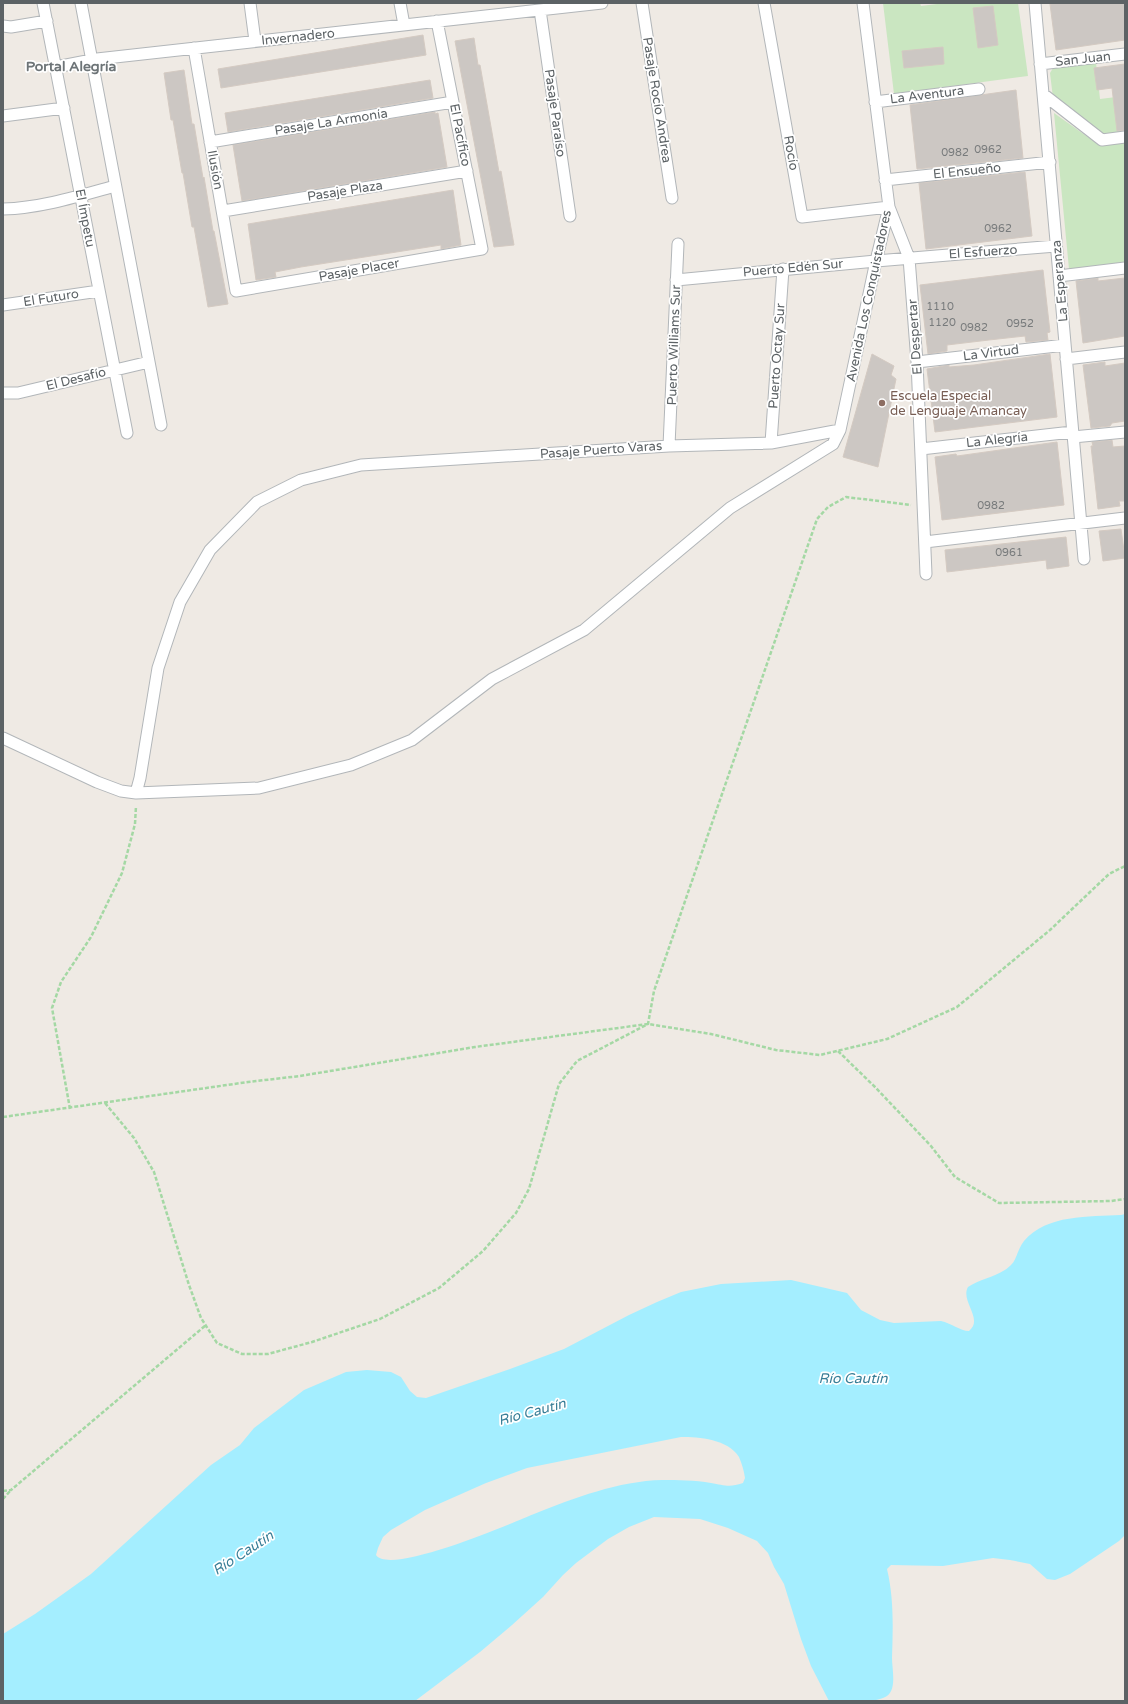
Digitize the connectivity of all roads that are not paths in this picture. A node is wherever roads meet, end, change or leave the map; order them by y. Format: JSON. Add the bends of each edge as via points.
{"nodes":[{"id":1,"x":43,"y":3,"type":"edge"},
{"id":2,"x":81,"y":3,"type":"edge"},
{"id":3,"x":250,"y":3,"type":"edge"},
{"id":4,"x":400,"y":3,"type":"edge"},
{"id":5,"x":602,"y":3,"type":"edge"},
{"id":6,"x":642,"y":3,"type":"edge"},
{"id":7,"x":764,"y":3,"type":"edge"},
{"id":8,"x":863,"y":3,"type":"edge"},
{"id":9,"x":1035,"y":3,"type":"edge"},
{"id":10,"x":577,"y":4,"type":"edge"},
{"id":11,"x":540,"y":10,"type":"junction"},
{"id":12,"x":47,"y":22,"type":"junction"},
{"id":13,"x":437,"y":22,"type":"junction"},
{"id":14,"x":404,"y":25,"type":"junction"},
{"id":15,"x":3,"y":26,"type":"edge"},
{"id":16,"x":255,"y":41,"type":"junction"},
{"id":17,"x":194,"y":48,"type":"junction"},
{"id":18,"x":1125,"y":54,"type":"edge"},
{"id":19,"x":92,"y":60,"type":"junction"},
{"id":20,"x":1040,"y":64,"type":"junction"},
{"id":21,"x":56,"y":67,"type":"junction"},
{"id":22,"x":979,"y":89,"type":"dead end"},
{"id":23,"x":1043,"y":94,"type":"junction"},
{"id":24,"x":453,"y":102,"type":"junction"},
{"id":25,"x":875,"y":102,"type":"junction"},
{"id":26,"x":64,"y":108,"type":"junction"},
{"id":27,"x":3,"y":116,"type":"edge"},
{"id":28,"x":1125,"y":138,"type":"edge"},
{"id":29,"x":210,"y":142,"type":"junction"},
{"id":30,"x":1050,"y":162,"type":"junction"},
{"id":31,"x":467,"y":171,"type":"junction"},
{"id":32,"x":885,"y":180,"type":"junction"},
{"id":33,"x":115,"y":186,"type":"junction"},
{"id":34,"x":81,"y":196,"type":"junction"},
{"id":35,"x":672,"y":198,"type":"dead end"},
{"id":36,"x":889,"y":207,"type":"junction"},
{"id":37,"x":3,"y":209,"type":"edge"},
{"id":38,"x":222,"y":211,"type":"junction"},
{"id":39,"x":570,"y":216,"type":"dead end"},
{"id":40,"x":678,"y":244,"type":"dead end"},
{"id":41,"x":1056,"y":246,"type":"junction"},
{"id":42,"x":482,"y":249,"type":"joint"},
{"id":43,"x":909,"y":258,"type":"junction"},
{"id":44,"x":876,"y":261,"type":"junction"},
{"id":45,"x":1125,"y":268,"type":"edge"},
{"id":46,"x":783,"y":269,"type":"junction"},
{"id":47,"x":1059,"y":276,"type":"junction"},
{"id":48,"x":676,"y":280,"type":"junction"},
{"id":49,"x":99,"y":291,"type":"junction"},
{"id":50,"x":236,"y":291,"type":"joint"},
{"id":51,"x":3,"y":306,"type":"edge"},
{"id":52,"x":1065,"y":345,"type":"junction"},
{"id":53,"x":1125,"y":352,"type":"edge"},
{"id":54,"x":1066,"y":359,"type":"junction"},
{"id":55,"x":149,"y":362,"type":"junction"},
{"id":56,"x":917,"y":362,"type":"junction"},
{"id":57,"x":115,"y":369,"type":"junction"},
{"id":58,"x":3,"y":394,"type":"edge"},
{"id":59,"x":161,"y":425,"type":"dead end"},
{"id":60,"x":840,"y":430,"type":"junction"},
{"id":61,"x":1125,"y":432,"type":"edge"},
{"id":62,"x":127,"y":433,"type":"dead end"},
{"id":63,"x":1073,"y":435,"type":"junction"},
{"id":64,"x":771,"y":443,"type":"junction"},
{"id":65,"x":670,"y":446,"type":"junction"},
{"id":66,"x":921,"y":449,"type":"junction"},
{"id":67,"x":1125,"y":518,"type":"edge"},
{"id":68,"x":1081,"y":522,"type":"junction"},
{"id":69,"x":925,"y":542,"type":"junction"},
{"id":70,"x":1084,"y":559,"type":"dead end"},
{"id":71,"x":926,"y":574,"type":"dead end"},
{"id":72,"x":3,"y":738,"type":"edge"},
{"id":73,"x":136,"y":793,"type":"junction"}],
"edges":[{"from":1,"to":12,"type":"street","name":"El Ímpetu"},
{"from":2,"to":19,"type":"street"},
{"from":3,"to":16,"type":"street"},
{"from":4,"to":14,"type":"street"},
{"from":5,"to":10,"type":"street","name":"Invernadero"},
{"from":6,"to":35,"type":"street","name":"Pasaje Rocío Andrea"},
{"from":7,"to":36,"type":"street","name":"Rocío","via":[[802,217]]},
{"from":8,"to":25,"type":"street","name":"Avenida Los Conquistadores"},
{"from":9,"to":20,"type":"street","name":"La Esperanza"},
{"from":10,"to":11,"type":"street","name":"Invernadero"},
{"from":11,"to":13,"type":"street","name":"Invernadero"},
{"from":11,"to":39,"type":"street","name":"Pasaje Paraíso"},
{"from":12,"to":15,"type":"street"},
{"from":12,"to":21,"type":"street","name":"El Ímpetu"},
{"from":13,"to":14,"type":"street","name":"Invernadero"},
{"from":13,"to":24,"type":"street","name":"El Pacífico"},
{"from":14,"to":16,"type":"street","name":"Invernadero"},
{"from":16,"to":17,"type":"street","name":"Invernadero"},
{"from":17,"to":19,"type":"street","name":"Invernadero"},
{"from":17,"to":29,"type":"street","name":"Ilusión"},
{"from":18,"to":20,"type":"street","name":"San Juan"},
{"from":19,"to":21,"type":"street","name":"Invernadero"},
{"from":19,"to":33,"type":"street"},
{"from":20,"to":23,"type":"street","name":"La Esperanza"},
{"from":21,"to":26,"type":"street","name":"El Ímpetu"},
{"from":22,"to":25,"type":"street","name":"La Aventura"},
{"from":23,"to":28,"type":"street","via":[[1102,140]]},
{"from":23,"to":30,"type":"street","name":"La Esperanza"},
{"from":24,"to":29,"type":"street","name":"Pasaje La Armonía"},
{"from":24,"to":31,"type":"street","name":"El Pacífico"},
{"from":25,"to":32,"type":"street","name":"Avenida Los Conquistadores"},
{"from":26,"to":27,"type":"street"},
{"from":26,"to":34,"type":"street","name":"El Ímpetu"},
{"from":29,"to":38,"type":"street","name":"Ilusión"},
{"from":30,"to":32,"type":"street","name":"El Ensueño"},
{"from":30,"to":41,"type":"street","name":"La Esperanza"},
{"from":31,"to":38,"type":"street","name":"Pasaje Plaza"},
{"from":31,"to":42,"type":"street","name":"El Pacífico"},
{"from":32,"to":36,"type":"street","name":"Avenida Los Conquistadores"},
{"from":33,"to":34,"type":"street"},
{"from":33,"to":55,"type":"street"},
{"from":34,"to":37,"type":"street","via":[[18,209]]},
{"from":34,"to":49,"type":"street","name":"El Ímpetu"},
{"from":36,"to":43,"type":"street","name":"El Despertar"},
{"from":36,"to":44,"type":"street","name":"Avenida Los Conquistadores"},
{"from":38,"to":50,"type":"street","name":"Ilusión"},
{"from":40,"to":48,"type":"street","name":"Puerto Williams Sur"},
{"from":41,"to":43,"type":"street","name":"El Esfuerzo"},
{"from":41,"to":47,"type":"street","name":"La Esperanza"},
{"from":42,"to":50,"type":"street","name":"Pasaje Placer"},
{"from":43,"to":44,"type":"street","name":"Puerto Edén Sur"},
{"from":43,"to":56,"type":"street","name":"El Despertar"},
{"from":44,"to":46,"type":"street","name":"Puerto Edén Sur"},
{"from":44,"to":60,"type":"street","name":"Avenida Los Conquistadores"},
{"from":45,"to":47,"type":"street"},
{"from":46,"to":48,"type":"street","name":"Puerto Edén Sur"},
{"from":46,"to":64,"type":"street","name":"Puerto Octay Sur"},
{"from":47,"to":52,"type":"street","name":"La Esperanza"},
{"from":48,"to":65,"type":"street","name":"Puerto Williams Sur"},
{"from":49,"to":51,"type":"street","name":"El Futuro"},
{"from":49,"to":57,"type":"street","name":"El Ímpetu"},
{"from":52,"to":54,"type":"street","name":"La Esperanza"},
{"from":52,"to":56,"type":"street","name":"La Virtud"},
{"from":53,"to":54,"type":"street"},
{"from":54,"to":63,"type":"street","name":"La Esperanza"},
{"from":55,"to":57,"type":"street","name":"El Desafío"},
{"from":55,"to":59,"type":"street"},
{"from":56,"to":66,"type":"street","name":"El Despertar"},
{"from":57,"to":58,"type":"street","name":"El Desafío","via":[[18,393]]},
{"from":57,"to":62,"type":"street","name":"El Ímpetu"},
{"from":60,"to":64,"type":"street","name":"Pasaje Puerto Varas"},
{"from":60,"to":73,"type":"street","name":"Avenida Los Conquistadores","via":[[834,444],[730,508],[584,630],[492,679],[412,740],[351,765],[259,788]]},
{"from":61,"to":63,"type":"street","name":"La Alegría"},
{"from":63,"to":66,"type":"street","name":"La Alegría"},
{"from":63,"to":68,"type":"street","name":"La Esperanza"},
{"from":64,"to":65,"type":"street","name":"Pasaje Puerto Varas"},
{"from":65,"to":73,"type":"street","name":"Pasaje Puerto Varas","via":[[361,465],[301,480],[256,502],[210,550],[180,602],[158,668]]},
{"from":66,"to":69,"type":"street","name":"El Despertar"},
{"from":67,"to":68,"type":"street"},
{"from":68,"to":69,"type":"street"},
{"from":68,"to":70,"type":"street","name":"La Esperanza"},
{"from":69,"to":71,"type":"street","name":"El Despertar"},
{"from":72,"to":73,"type":"street","via":[[98,782],[121,791]]}]}
